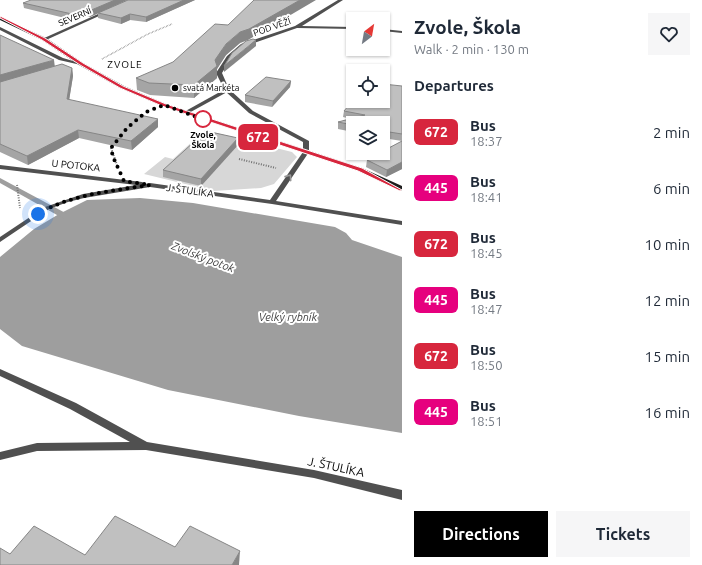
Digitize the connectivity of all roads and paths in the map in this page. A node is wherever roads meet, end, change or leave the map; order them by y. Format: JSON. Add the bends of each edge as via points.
{"nodes":[{"id":1,"x":341,"y":0,"type":"edge"},
{"id":2,"x":113,"y":9,"type":"edge"},
{"id":3,"x":0,"y":18,"type":"edge"},
{"id":4,"x":172,"y":24,"type":"dead end"},
{"id":5,"x":297,"y":27,"type":"junction"},
{"id":6,"x":0,"y":28,"type":"edge"},
{"id":7,"x":346,"y":28,"type":"edge"},
{"id":8,"x":390,"y":31,"type":"edge"},
{"id":9,"x":402,"y":32,"type":"edge"},
{"id":10,"x":44,"y":39,"type":"junction"},
{"id":11,"x":83,"y":65,"type":"junction"},
{"id":12,"x":66,"y":68,"type":"edge"},
{"id":13,"x":228,"y":90,"type":"junction"},
{"id":14,"x":185,"y":113,"type":"junction"},
{"id":15,"x":115,"y":143,"type":"edge"},
{"id":16,"x":306,"y":152,"type":"junction"},
{"id":17,"x":239,"y":159,"type":"dead end"},
{"id":18,"x":0,"y":167,"type":"edge"},
{"id":19,"x":10,"y":169,"type":"junction"},
{"id":20,"x":293,"y":171,"type":"junction"},
{"id":21,"x":124,"y":181,"type":"junction"},
{"id":22,"x":150,"y":185,"type":"junction"},
{"id":23,"x":402,"y":190,"type":"edge"},
{"id":24,"x":272,"y":202,"type":"junction"},
{"id":25,"x":402,"y":223,"type":"edge"},
{"id":26,"x":19,"y":226,"type":"junction"},
{"id":27,"x":0,"y":240,"type":"edge"},
{"id":28,"x":0,"y":372,"type":"edge"},
{"id":29,"x":146,"y":446,"type":"junction"},
{"id":30,"x":0,"y":456,"type":"edge"},
{"id":31,"x":402,"y":495,"type":"edge"}],
"edges":[{"from":1,"to":5,"type":"street","name":"POD VĚŽÍ"},
{"from":2,"to":10,"type":"street","name":"SEVERNÍ"},
{"from":3,"to":10,"type":"street"},
{"from":4,"to":11,"type":"path","via":[[101,60]]},
{"from":5,"to":7,"type":"street"},
{"from":5,"to":13,"type":"street","name":"POD VĚŽÍ","via":[[243,45],[229,58],[219,73]]},
{"from":6,"to":11,"type":"street","via":[[61,59]]},
{"from":8,"to":9,"type":"street"},
{"from":10,"to":11,"type":"street"},
{"from":11,"to":12,"type":"street"},
{"from":11,"to":14,"type":"street","via":[[122,87]]},
{"from":13,"to":14,"type":"street"},
{"from":13,"to":16,"type":"street","name":"POD VĚŽÍ","via":[[251,112],[306,141]]},
{"from":14,"to":16,"type":"street"},
{"from":15,"to":21,"type":"path","via":[[111,148],[113,157]]},
{"from":16,"to":20,"type":"street"},
{"from":16,"to":23,"type":"street","via":[[360,169]]},
{"from":17,"to":20,"type":"path"},
{"from":18,"to":19,"type":"street","name":"U POTOKA"},
{"from":19,"to":21,"type":"street","name":"U POTOKA"},
{"from":19,"to":26,"type":"path","via":[[18,186]]},
{"from":24,"to":20,"type":"street","one_way":true},
{"from":21,"to":22,"type":"street","name":"U POTOKA"},
{"from":22,"to":24,"type":"street","name":"J. ŠTULÍKA"},
{"from":22,"to":26,"type":"street","name":"J. ŠTULÍKA","via":[[66,201],[47,208]]},
{"from":24,"to":25,"type":"street","name":"J. ŠTULÍKA"},
{"from":26,"to":27,"type":"street","name":"J. ŠTULÍKA"},
{"from":28,"to":29,"type":"street","name":"J. ŠTULÍKA","via":[[73,406]]},
{"from":29,"to":30,"type":"street","name":"J. ŠTULÍKA","via":[[37,447]]},
{"from":29,"to":31,"type":"street","name":"J. ŠTULÍKA","via":[[314,474]]}]}
